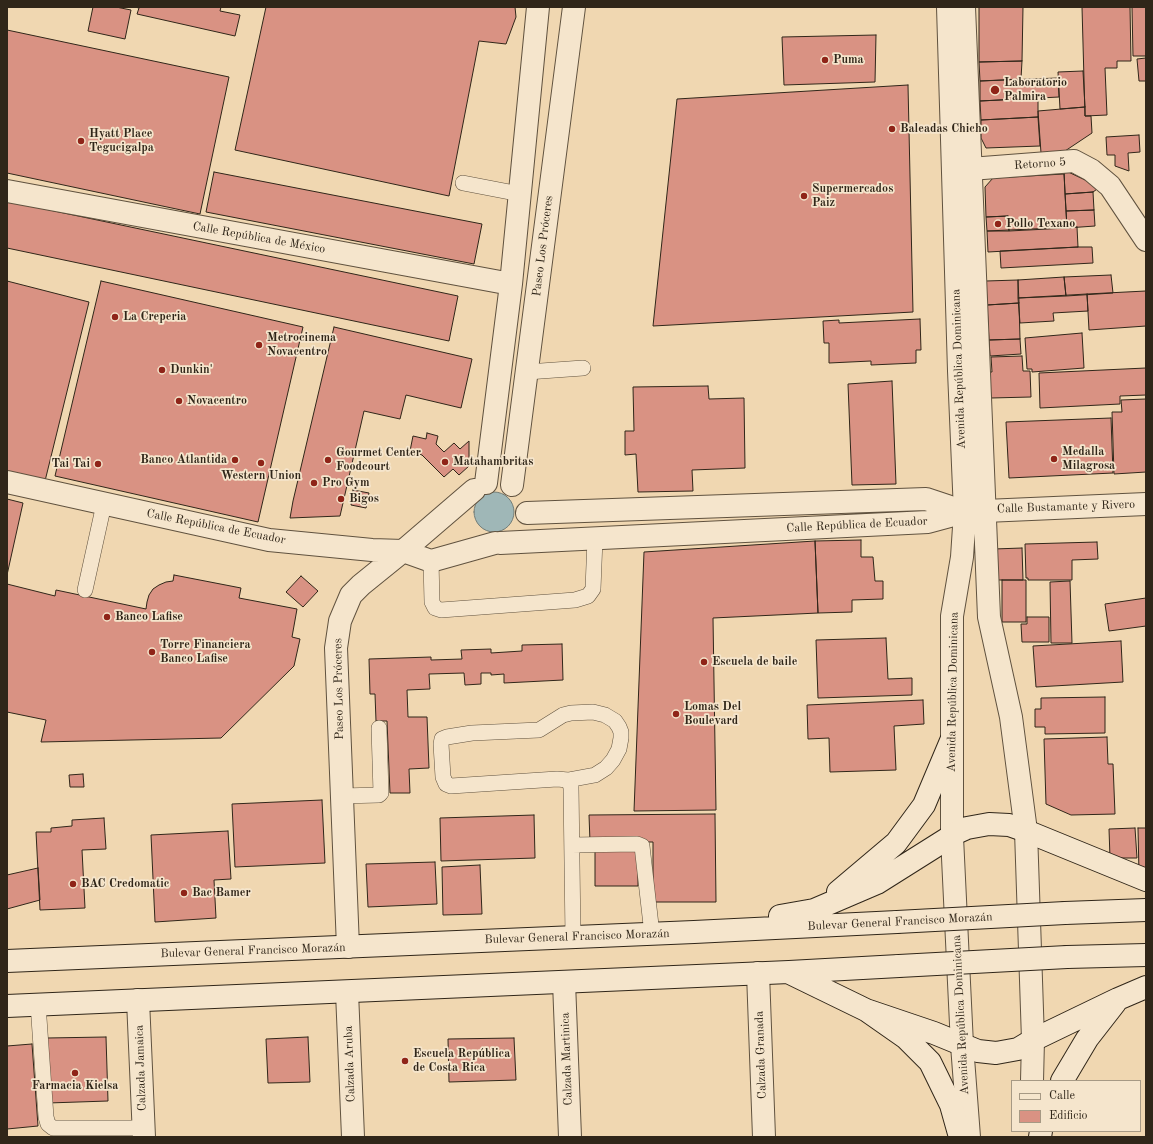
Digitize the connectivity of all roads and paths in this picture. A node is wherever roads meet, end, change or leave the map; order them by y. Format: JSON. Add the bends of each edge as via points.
{"nodes":[{"id":1,"x":538,"y":7,"type":"edge"},
{"id":2,"x":574,"y":7,"type":"edge"},
{"id":3,"x":948,"y":7,"type":"edge"},
{"id":4,"x":964,"y":7,"type":"edge"},
{"id":5,"x":970,"y":168,"type":"junction"},
{"id":6,"x":463,"y":183,"type":"dead end"},
{"id":7,"x":7,"y":191,"type":"edge"},
{"id":8,"x":520,"y":194,"type":"junction"},
{"id":9,"x":1146,"y":240,"type":"edge"},
{"id":10,"x":511,"y":284,"type":"junction"},
{"id":11,"x":583,"y":368,"type":"dead end"},
{"id":12,"x":527,"y":372,"type":"junction"},
{"id":13,"x":7,"y":482,"type":"edge"},
{"id":14,"x":480,"y":486,"type":"junction"},
{"id":15,"x":512,"y":486,"type":"junction"},
{"id":16,"x":104,"y":504,"type":"junction"},
{"id":17,"x":1146,"y":504,"type":"edge"},
{"id":18,"x":975,"y":511,"type":"junction"},
{"id":19,"x":527,"y":513,"type":"junction"},
{"id":20,"x":595,"y":538,"type":"junction"},
{"id":21,"x":498,"y":543,"type":"junction"},
{"id":22,"x":403,"y":551,"type":"junction"},
{"id":23,"x":431,"y":561,"type":"junction"},
{"id":24,"x":85,"y":590,"type":"dead end"},
{"id":25,"x":379,"y":728,"type":"dead end"},
{"id":26,"x":951,"y":741,"type":"junction"},
{"id":27,"x":568,"y":780,"type":"junction"},
{"id":28,"x":342,"y":796,"type":"junction"},
{"id":29,"x":1026,"y":831,"type":"junction"},
{"id":30,"x":952,"y":837,"type":"junction"},
{"id":31,"x":572,"y":845,"type":"junction"},
{"id":32,"x":1146,"y":880,"type":"edge"},
{"id":33,"x":814,"y":910,"type":"junction"},
{"id":34,"x":1146,"y":910,"type":"edge"},
{"id":35,"x":694,"y":932,"type":"junction"},
{"id":36,"x":652,"y":934,"type":"junction"},
{"id":37,"x":572,"y":937,"type":"junction"},
{"id":38,"x":348,"y":947,"type":"junction"},
{"id":39,"x":1146,"y":955,"type":"edge"},
{"id":40,"x":7,"y":961,"type":"edge"},
{"id":41,"x":789,"y":972,"type":"junction"},
{"id":42,"x":758,"y":974,"type":"junction"},
{"id":43,"x":564,"y":982,"type":"junction"},
{"id":44,"x":1146,"y":987,"type":"edge"},
{"id":45,"x":347,"y":992,"type":"junction"},
{"id":46,"x":1118,"y":999,"type":"junction"},
{"id":47,"x":138,"y":1000,"type":"junction"},
{"id":48,"x":38,"y":1004,"type":"junction"},
{"id":49,"x":7,"y":1006,"type":"edge"},
{"id":50,"x":866,"y":1010,"type":"junction"},
{"id":51,"x":1033,"y":1040,"type":"junction"},
{"id":52,"x":962,"y":1045,"type":"junction"},
{"id":53,"x":1032,"y":1080,"type":"edge"},
{"id":54,"x":1063,"y":1080,"type":"edge"},
{"id":55,"x":143,"y":1132,"type":"edge"},
{"id":56,"x":353,"y":1137,"type":"edge"},
{"id":57,"x":570,"y":1137,"type":"edge"},
{"id":58,"x":764,"y":1137,"type":"edge"},
{"id":59,"x":960,"y":1137,"type":"edge"},
{"id":60,"x":969,"y":1137,"type":"edge"}],
"edges":[{"from":1,"to":8,"type":"street"},
{"from":2,"to":12,"type":"street","name":"Paseo Los Próceres"},
{"from":3,"to":18,"type":"street","name":"Avenida República Dominicana","via":[[958,371]]},
{"from":4,"to":5,"type":"street","name":"Avenida República Dominicana"},
{"from":5,"to":9,"type":"street","name":"Retorno 5","via":[[1074,161],[1110,186]]},
{"from":5,"to":18,"type":"street","name":"Avenida República Dominicana"},
{"from":6,"to":8,"type":"lane"},
{"from":7,"to":10,"type":"street","name":"Calle República de México"},
{"from":8,"to":10,"type":"street"},
{"from":10,"to":14,"type":"street"},
{"from":11,"to":12,"type":"lane"},
{"from":12,"to":15,"type":"street","name":"Paseo Los Próceres"},
{"from":13,"to":16,"type":"street","name":"Calle República de Ecuador"},
{"from":14,"to":15,"type":"street","via":[[495,481]]},
{"from":14,"to":21,"type":"street","via":[[468,498],[465,519],[476,536],[485,542]]},
{"from":14,"to":22,"type":"street","name":"Paseo Los Próceres"},
{"from":15,"to":19,"type":"street","via":[[523,497]]},
{"from":16,"to":22,"type":"street","name":"Calle República de Ecuador","via":[[269,540]]},
{"from":16,"to":24,"type":"lane"},
{"from":17,"to":18,"type":"street","name":"Calle Bustamante y Rivero"},
{"from":18,"to":19,"type":"street","name":"Calle República de Ecuador","via":[[926,499]]},
{"from":18,"to":20,"type":"street","name":"Calle República de Ecuador","via":[[928,522]]},
{"from":18,"to":26,"type":"street","name":"Avenida República Dominicana","via":[[962,557],[952,616]]},
{"from":18,"to":29,"type":"street","name":"Avenida República Dominicana","via":[[989,617],[1011,717]]},
{"from":19,"to":21,"type":"street","via":[[522,530],[509,541]]},
{"from":20,"to":21,"type":"street","name":"Calle República de Ecuador"},
{"from":20,"to":23,"type":"lane","via":[[593,590],[588,596],[575,600],[441,610],[435,608],[432,602]]},
{"from":21,"to":23,"type":"street","name":"Calle República de Ecuador"},
{"from":22,"to":23,"type":"street","name":"Calle República de Ecuador"},
{"from":22,"to":28,"type":"street","name":"Paseo Los Próceres","via":[[351,595],[340,621],[336,648]]},
{"from":25,"to":28,"type":"lane","via":[[381,793]]},
{"from":26,"to":30,"type":"street","name":"Avenida República Dominicana"},
{"from":26,"to":33,"type":"street","via":[[924,805],[896,843]]},
{"from":27,"to":27,"type":"lane","via":[[451,786],[446,784],[442,776],[442,739],[472,733],[539,730],[562,715],[571,713],[593,712],[605,715],[615,722],[622,732],[614,760],[595,775]]},
{"from":27,"to":31,"type":"lane","via":[[571,787]]},
{"from":28,"to":38,"type":"street","name":"Paseo Los Próceres"},
{"from":29,"to":30,"type":"street","via":[[989,824],[967,828]]},
{"from":29,"to":32,"type":"street"},
{"from":29,"to":51,"type":"street","name":"Avenida República Dominicana"},
{"from":30,"to":33,"type":"street","via":[[877,883]]},
{"from":30,"to":52,"type":"street","name":"Avenida República Dominicana"},
{"from":31,"to":36,"type":"lane","via":[[642,846]]},
{"from":31,"to":37,"type":"lane"},
{"from":33,"to":35,"type":"street"},
{"from":34,"to":35,"type":"street","name":"Bulevar General Francisco Morazán","bridge":true},
{"from":35,"to":36,"type":"street","name":"Bulevar General Francisco Morazán"},
{"from":36,"to":37,"type":"street","name":"Bulevar General Francisco Morazán"},
{"from":37,"to":38,"type":"street","name":"Bulevar General Francisco Morazán"},
{"from":38,"to":40,"type":"street","name":"Bulevar General Francisco Morazán"},
{"from":39,"to":41,"type":"street","bridge":true},
{"from":41,"to":42,"type":"street"},
{"from":41,"to":50,"type":"street"},
{"from":42,"to":43,"type":"street"},
{"from":42,"to":58,"type":"street","name":"Calzada Granada"},
{"from":43,"to":45,"type":"street"},
{"from":43,"to":57,"type":"street","name":"Calzada Martinica"},
{"from":44,"to":46,"type":"street"},
{"from":45,"to":47,"type":"street"},
{"from":45,"to":56,"type":"street","name":"Calzada Aruba"},
{"from":46,"to":51,"type":"street"},
{"from":46,"to":54,"type":"street","via":[[1086,1039]]},
{"from":47,"to":48,"type":"street"},
{"from":47,"to":55,"type":"street","name":"Calzada Jamaica"},
{"from":48,"to":49,"type":"street"},
{"from":48,"to":55,"type":"lane","via":[[48,1124],[52,1128]]},
{"from":50,"to":52,"type":"street"},
{"from":50,"to":59,"type":"street","via":[[906,1038],[930,1062],[951,1105]]},
{"from":51,"to":52,"type":"street","via":[[1018,1049],[996,1053],[978,1051]]},
{"from":51,"to":53,"type":"street","name":"Avenida República Dominicana"},
{"from":52,"to":60,"type":"street","name":"Avenida República Dominicana"}]}
